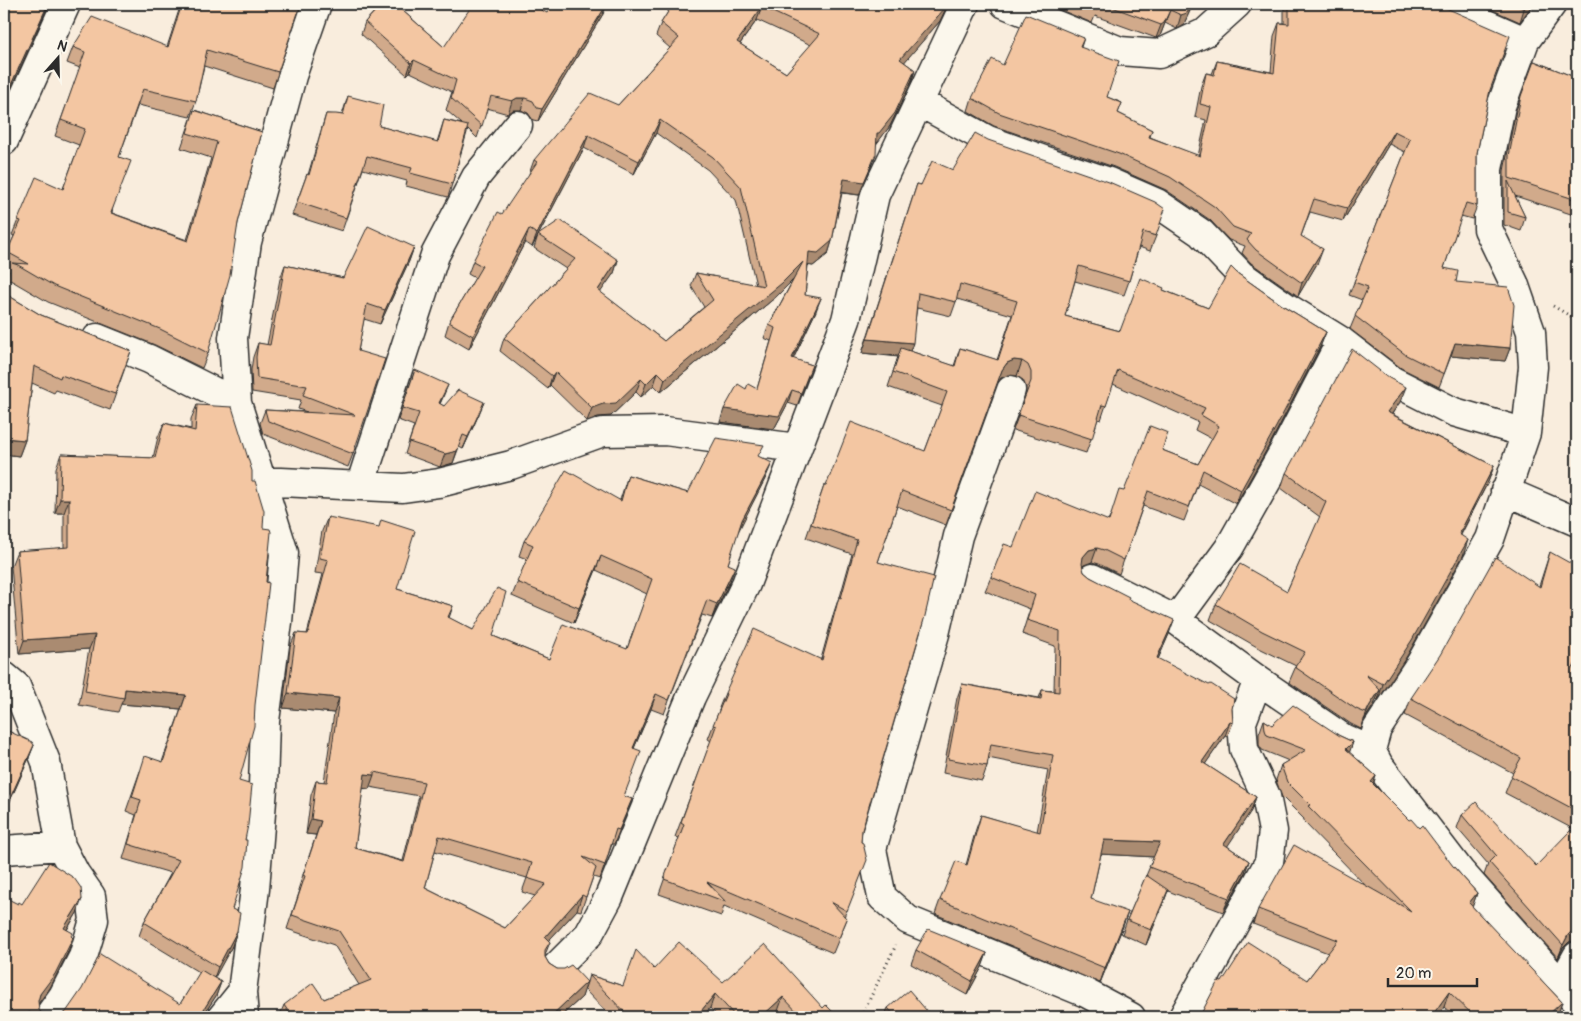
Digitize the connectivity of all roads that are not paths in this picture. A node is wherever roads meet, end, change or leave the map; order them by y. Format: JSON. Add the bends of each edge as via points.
{"nodes":[{"id":1,"x":66,"y":4,"type":"edge"},
{"id":2,"x":317,"y":4,"type":"edge"},
{"id":3,"x":965,"y":4,"type":"edge"},
{"id":4,"x":1005,"y":4,"type":"edge"},
{"id":5,"x":1237,"y":4,"type":"edge"},
{"id":6,"x":1441,"y":4,"type":"edge"},
{"id":7,"x":1552,"y":4,"type":"edge"},
{"id":8,"x":1525,"y":41,"type":"junction"},
{"id":9,"x":919,"y":102,"type":"junction"},
{"id":10,"x":518,"y":125,"type":"dead end"},
{"id":11,"x":4,"y":141,"type":"edge"},
{"id":12,"x":77,"y":330,"type":"edge"},
{"id":13,"x":1341,"y":340,"type":"junction"},
{"id":14,"x":1011,"y":390,"type":"dead end"},
{"id":15,"x":237,"y":403,"type":"junction"},
{"id":16,"x":1526,"y":433,"type":"junction"},
{"id":17,"x":797,"y":448,"type":"junction"},
{"id":18,"x":262,"y":481,"type":"junction"},
{"id":19,"x":360,"y":486,"type":"junction"},
{"id":20,"x":1506,"y":491,"type":"junction"},
{"id":21,"x":1577,"y":522,"type":"edge"},
{"id":22,"x":1092,"y":578,"type":"edge"},
{"id":23,"x":1176,"y":620,"type":"junction"},
{"id":24,"x":4,"y":676,"type":"edge"},
{"id":25,"x":1258,"y":680,"type":"junction"},
{"id":26,"x":1371,"y":750,"type":"junction"},
{"id":27,"x":61,"y":846,"type":"junction"},
{"id":28,"x":4,"y":850,"type":"edge"},
{"id":29,"x":1577,"y":956,"type":"edge"},
{"id":30,"x":555,"y":968,"type":"edge"},
{"id":31,"x":1569,"y":994,"type":"edge"},
{"id":32,"x":243,"y":1005,"type":"edge"},
{"id":33,"x":48,"y":1017,"type":"edge"},
{"id":34,"x":222,"y":1017,"type":"edge"},
{"id":35,"x":1131,"y":1017,"type":"edge"},
{"id":36,"x":1183,"y":1017,"type":"edge"}],
"edges":[{"from":1,"to":11,"type":"street"},
{"from":2,"to":15,"type":"street","via":[[292,76],[247,242],[233,338]]},
{"from":3,"to":9,"type":"street"},
{"from":4,"to":5,"type":"street","via":[[1120,51],[1159,54],[1206,32]]},
{"from":6,"to":8,"type":"street"},
{"from":7,"to":8,"type":"street"},
{"from":8,"to":16,"type":"street","via":[[1501,106],[1488,169],[1488,229],[1514,283],[1531,332],[1533,367]]},
{"from":9,"to":13,"type":"street","via":[[988,140],[1109,182],[1157,203],[1201,234],[1241,275]]},
{"from":9,"to":17,"type":"street","via":[[875,195],[846,320]]},
{"from":10,"to":19,"type":"street","via":[[476,177],[435,255]]},
{"from":12,"to":15,"type":"street","via":[[149,359]]},
{"from":13,"to":16,"type":"street","via":[[1393,381],[1454,412]]},
{"from":13,"to":23,"type":"street","via":[[1229,548]]},
{"from":14,"to":35,"type":"street","via":[[958,536],[935,634],[872,849],[882,897],[908,920],[1086,993]]},
{"from":15,"to":18,"type":"street"},
{"from":16,"to":20,"type":"street"},
{"from":17,"to":19,"type":"street","via":[[665,431],[603,432],[511,465],[439,483],[403,488]]},
{"from":17,"to":30,"type":"street","via":[[746,584],[691,697],[609,897],[589,934]]},
{"from":18,"to":19,"type":"street"},
{"from":18,"to":32,"type":"street","via":[[284,553],[266,721],[255,889]]},
{"from":20,"to":21,"type":"street"},
{"from":20,"to":26,"type":"street","via":[[1490,539],[1420,664],[1377,729]]},
{"from":22,"to":23,"type":"street"},
{"from":23,"to":25,"type":"street"},
{"from":24,"to":27,"type":"street","via":[[16,686],[46,762]]},
{"from":25,"to":26,"type":"street","via":[[1343,738]]},
{"from":25,"to":36,"type":"street","via":[[1242,722],[1244,749],[1266,796],[1273,831],[1268,862]]},
{"from":26,"to":31,"type":"street","via":[[1379,765],[1460,870]]},
{"from":27,"to":28,"type":"street"},
{"from":27,"to":33,"type":"street","via":[[91,896],[94,920],[83,957]]},
{"from":29,"to":31,"type":"street"},
{"from":32,"to":34,"type":"street"}]}
